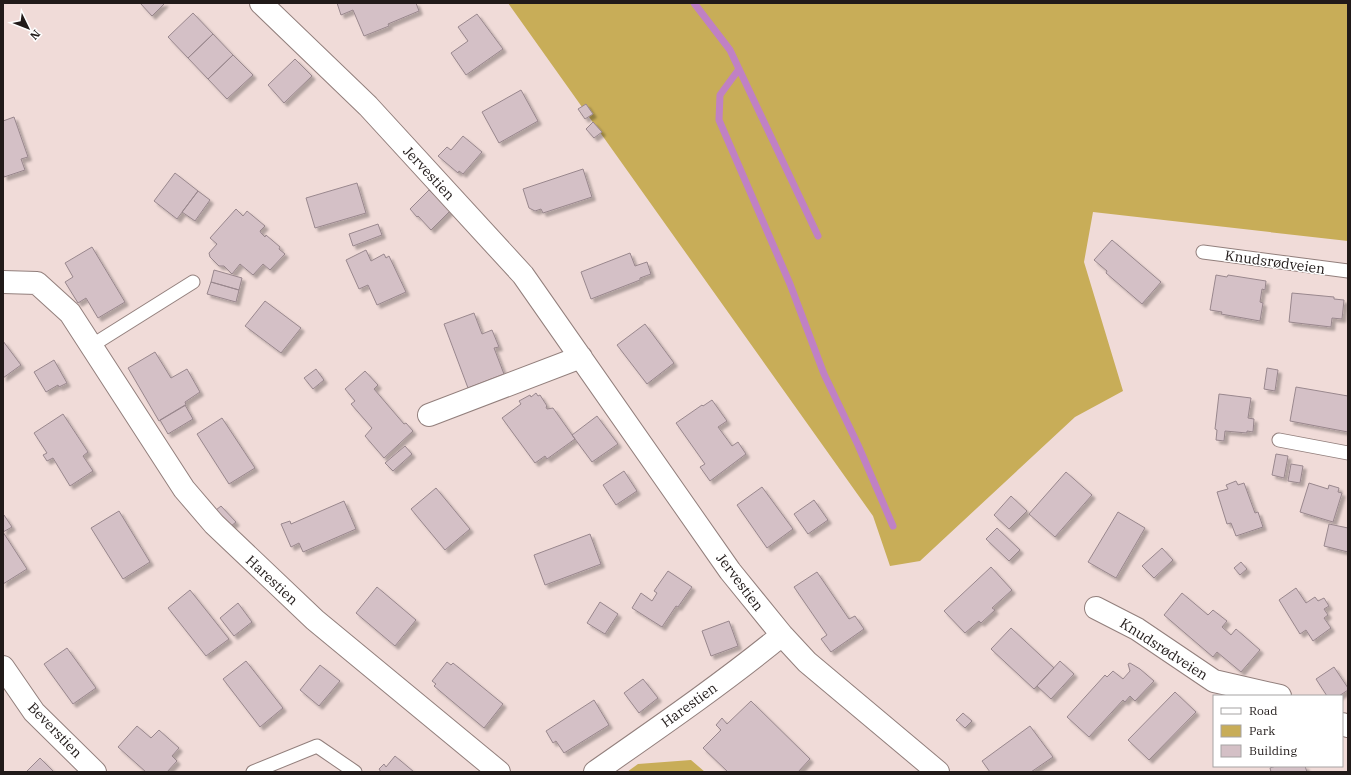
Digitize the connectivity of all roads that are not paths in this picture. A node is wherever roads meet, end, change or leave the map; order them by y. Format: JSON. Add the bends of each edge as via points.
{"nodes":[{"id":1,"x":261,"y":3,"type":"edge"},
{"id":2,"x":1202,"y":252,"type":"dead end"},
{"id":3,"x":1348,"y":272,"type":"edge"},
{"id":4,"x":3,"y":282,"type":"edge"},
{"id":5,"x":192,"y":282,"type":"dead end"},
{"id":6,"x":91,"y":346,"type":"junction"},
{"id":7,"x":580,"y":357,"type":"junction"},
{"id":8,"x":430,"y":415,"type":"dead end"},
{"id":9,"x":1279,"y":440,"type":"dead end"},
{"id":10,"x":1348,"y":452,"type":"edge"},
{"id":11,"x":1096,"y":608,"type":"dead end"},
{"id":12,"x":782,"y":635,"type":"junction"},
{"id":13,"x":3,"y":667,"type":"edge"},
{"id":14,"x":1276,"y":695,"type":"edge"},
{"id":15,"x":95,"y":772,"type":"edge"},
{"id":16,"x":253,"y":772,"type":"edge"},
{"id":17,"x":355,"y":772,"type":"edge"},
{"id":18,"x":499,"y":772,"type":"edge"},
{"id":19,"x":595,"y":772,"type":"edge"},
{"id":20,"x":938,"y":772,"type":"edge"}],
"edges":[{"from":1,"to":7,"type":"street","name":"Jervestien","via":[[368,106],[523,275]]},
{"from":2,"to":3,"type":"lane","name":"Knudsrødveien"},
{"from":4,"to":6,"type":"street","name":"Harestien","via":[[37,284],[70,313]]},
{"from":5,"to":6,"type":"lane"},
{"from":6,"to":18,"type":"street","name":"Harestien","via":[[184,489],[214,524],[315,620]]},
{"from":7,"to":8,"type":"street"},
{"from":7,"to":12,"type":"street","name":"Jervestien","via":[[730,571]]},
{"from":9,"to":10,"type":"lane"},
{"from":11,"to":14,"type":"street","name":"Knudsrødveien","via":[[1138,629],[1214,681]]},
{"from":12,"to":19,"type":"street","name":"Harestien","via":[[678,714]]},
{"from":12,"to":20,"type":"street","name":"Jervestien","via":[[807,662]]},
{"from":13,"to":15,"type":"street","name":"Beverstien","via":[[34,712]]},
{"from":16,"to":17,"type":"lane","via":[[318,746]]}]}
